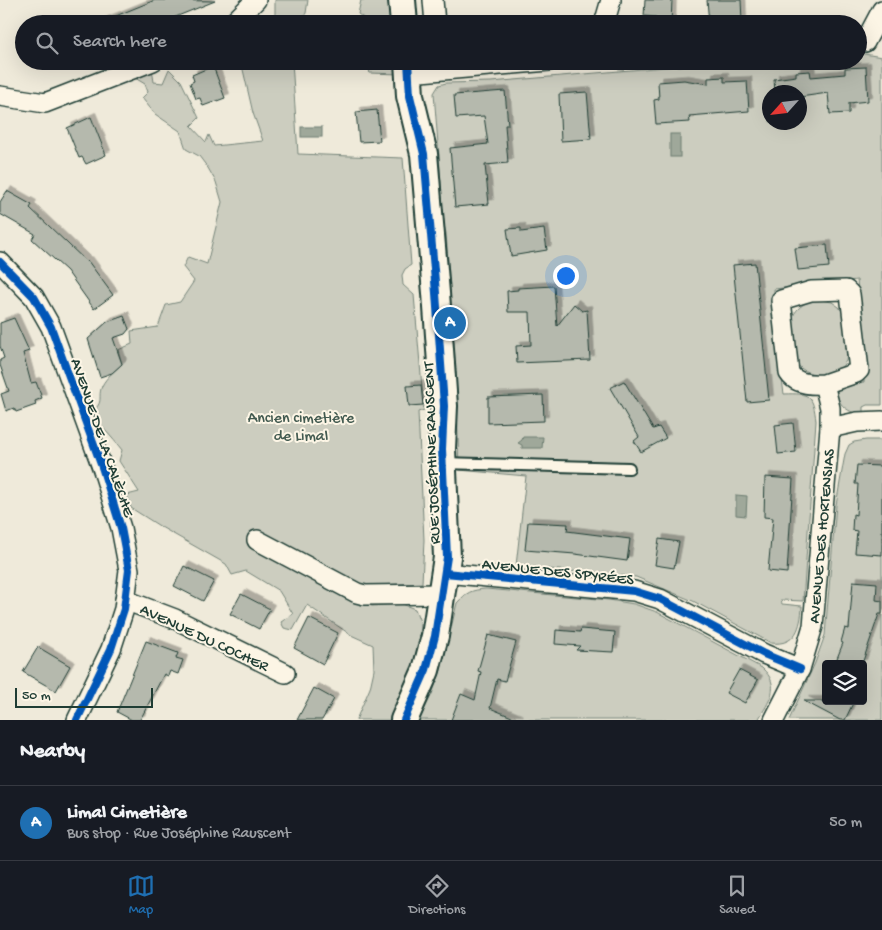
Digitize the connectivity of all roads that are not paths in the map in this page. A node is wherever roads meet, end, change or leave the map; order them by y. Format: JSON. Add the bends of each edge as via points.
{"nodes":[{"id":1,"x":256,"y":0,"type":"edge"},
{"id":2,"x":402,"y":0,"type":"edge"},
{"id":3,"x":433,"y":0,"type":"edge"},
{"id":4,"x":610,"y":0,"type":"edge"},
{"id":5,"x":882,"y":10,"type":"edge"},
{"id":6,"x":241,"y":15,"type":"edge"},
{"id":7,"x":403,"y":15,"type":"edge"},
{"id":8,"x":434,"y":15,"type":"edge"},
{"id":9,"x":606,"y":15,"type":"edge"},
{"id":10,"x":868,"y":42,"type":"edge"},
{"id":11,"x":129,"y":70,"type":"edge"},
{"id":12,"x":408,"y":70,"type":"edge"},
{"id":13,"x":0,"y":96,"type":"edge"},
{"id":14,"x":0,"y":262,"type":"edge"},
{"id":15,"x":824,"y":384,"type":"junction"},
{"id":16,"x":882,"y":421,"type":"edge"},
{"id":17,"x":830,"y":428,"type":"junction"},
{"id":18,"x":443,"y":463,"type":"junction"},
{"id":19,"x":628,"y":468,"type":"dead end"},
{"id":20,"x":257,"y":540,"type":"dead end"},
{"id":21,"x":443,"y":584,"type":"junction"},
{"id":22,"x":126,"y":600,"type":"junction"},
{"id":23,"x":800,"y":669,"type":"junction"},
{"id":24,"x":284,"y":673,"type":"dead end"},
{"id":25,"x":77,"y":720,"type":"edge"},
{"id":26,"x":404,"y":720,"type":"edge"},
{"id":27,"x":774,"y":720,"type":"edge"}],
"edges":[{"from":1,"to":6,"type":"street"},
{"from":2,"to":7,"type":"street"},
{"from":3,"to":8,"type":"street"},
{"from":4,"to":9,"type":"street"},
{"from":5,"to":10,"type":"street"},
{"from":11,"to":13,"type":"street","via":[[45,103]]},
{"from":12,"to":18,"type":"street","name":"RUE JOSÉPHINE RAUSCENT","via":[[410,96],[424,154],[444,406]]},
{"from":14,"to":22,"type":"street","name":"AVENUE DE LA CALÈCHE","via":[[34,297],[52,327],[122,528],[129,570]]},
{"from":15,"to":15,"type":"street","via":[[807,384],[790,376],[781,300],[811,291],[846,290],[850,294],[858,370]]},
{"from":15,"to":17,"type":"street","via":[[830,408]]},
{"from":16,"to":17,"type":"street","name":"AVENUE DES HORTENSIAS"},
{"from":17,"to":23,"type":"street","name":"AVENUE DES HORTENSIAS","via":[[813,626]]},
{"from":18,"to":19,"type":"lane"},
{"from":18,"to":21,"type":"street","name":"RUE JOSÉPHINE RAUSCENT","via":[[447,558]]},
{"from":20,"to":21,"type":"street","name":"AVENUE DES SPYRÉES","via":[[365,595]]},
{"from":21,"to":23,"type":"street","name":"AVENUE DES SPYRÉES","via":[[634,591],[660,600]]},
{"from":21,"to":26,"type":"street","name":"RUE JOSÉPHINE RAUSCENT","via":[[426,670]]},
{"from":22,"to":24,"type":"street","name":"AVENUE DU COCHER","via":[[174,619]]},
{"from":22,"to":25,"type":"street","name":"AVENUE DE LA CALÈCHE","via":[[111,648]]},
{"from":23,"to":27,"type":"street","name":"AVENUE DES HORTENSIAS"}]}
